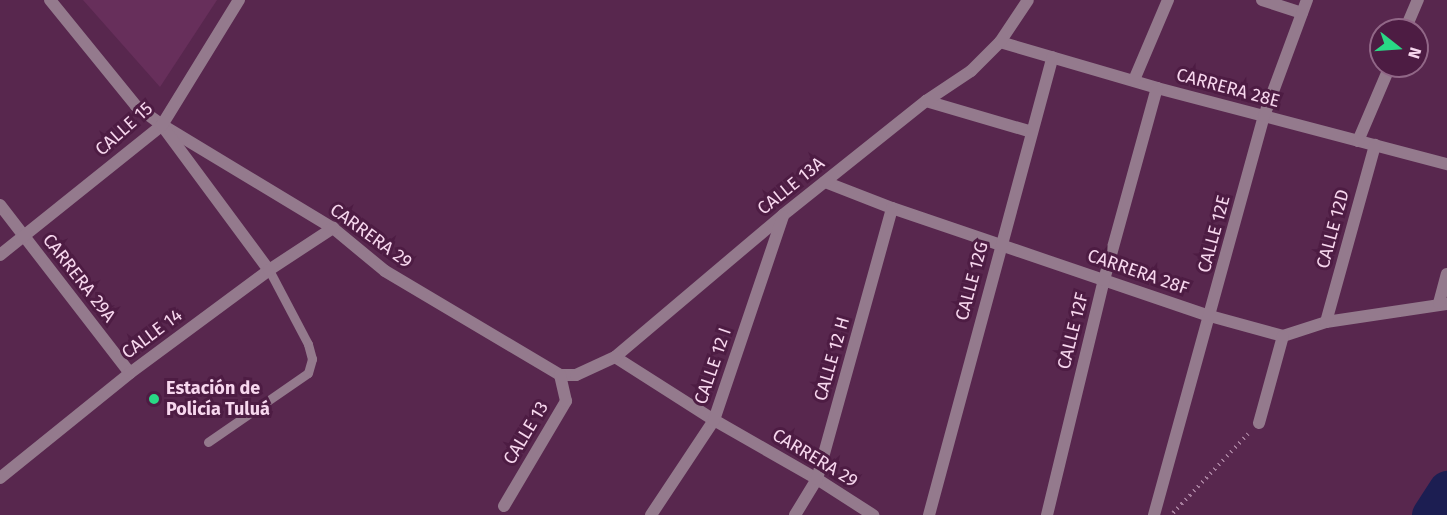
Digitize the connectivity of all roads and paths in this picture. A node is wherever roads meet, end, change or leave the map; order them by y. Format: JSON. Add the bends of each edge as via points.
{"nodes":[{"id":1,"x":50,"y":0,"type":"edge"},
{"id":2,"x":239,"y":0,"type":"edge"},
{"id":3,"x":1028,"y":0,"type":"edge"},
{"id":4,"x":1168,"y":0,"type":"edge"},
{"id":5,"x":1262,"y":0,"type":"edge"},
{"id":6,"x":1307,"y":0,"type":"edge"},
{"id":7,"x":1418,"y":0,"type":"edge"},
{"id":8,"x":1302,"y":13,"type":"junction"},
{"id":9,"x":1410,"y":18,"type":"edge"},
{"id":10,"x":1000,"y":42,"type":"junction"},
{"id":11,"x":1053,"y":57,"type":"junction"},
{"id":12,"x":1385,"y":78,"type":"edge"},
{"id":13,"x":1134,"y":80,"type":"junction"},
{"id":14,"x":1157,"y":88,"type":"junction"},
{"id":15,"x":926,"y":101,"type":"junction"},
{"id":16,"x":1264,"y":116,"type":"junction"},
{"id":17,"x":162,"y":125,"type":"junction"},
{"id":18,"x":1032,"y":132,"type":"junction"},
{"id":19,"x":1358,"y":141,"type":"junction"},
{"id":20,"x":1375,"y":146,"type":"junction"},
{"id":21,"x":1447,"y":164,"type":"edge"},
{"id":22,"x":825,"y":182,"type":"junction"},
{"id":23,"x":0,"y":205,"type":"edge"},
{"id":24,"x":892,"y":208,"type":"junction"},
{"id":25,"x":783,"y":214,"type":"junction"},
{"id":26,"x":333,"y":228,"type":"junction"},
{"id":27,"x":24,"y":236,"type":"junction"},
{"id":28,"x":1000,"y":245,"type":"junction"},
{"id":29,"x":0,"y":255,"type":"edge"},
{"id":30,"x":269,"y":270,"type":"junction"},
{"id":31,"x":1447,"y":274,"type":"edge"},
{"id":32,"x":1104,"y":280,"type":"junction"},
{"id":33,"x":1443,"y":304,"type":"edge"},
{"id":34,"x":1210,"y":316,"type":"junction"},
{"id":35,"x":1326,"y":322,"type":"junction"},
{"id":36,"x":1283,"y":336,"type":"junction"},
{"id":37,"x":615,"y":357,"type":"junction"},
{"id":38,"x":130,"y":373,"type":"junction"},
{"id":39,"x":560,"y":375,"type":"junction"},
{"id":40,"x":714,"y":420,"type":"junction"},
{"id":41,"x":1259,"y":423,"type":"joint"},
{"id":42,"x":208,"y":442,"type":"dead end"},
{"id":43,"x":0,"y":478,"type":"edge"},
{"id":44,"x":817,"y":479,"type":"junction"},
{"id":45,"x":504,"y":506,"type":"dead end"},
{"id":46,"x":651,"y":515,"type":"edge"},
{"id":47,"x":795,"y":515,"type":"edge"},
{"id":48,"x":873,"y":515,"type":"edge"},
{"id":49,"x":929,"y":515,"type":"edge"},
{"id":50,"x":1047,"y":515,"type":"edge"},
{"id":51,"x":1154,"y":515,"type":"edge"},
{"id":52,"x":1172,"y":515,"type":"edge"}],
"edges":[{"from":1,"to":17,"type":"street","name":"CARRERA 29","via":[[136,106]]},
{"from":2,"to":17,"type":"street","name":"CALLE 15"},
{"from":3,"to":10,"type":"street","name":"CALLE 13A"},
{"from":4,"to":13,"type":"street"},
{"from":5,"to":8,"type":"street"},
{"from":6,"to":8,"type":"street","name":"CALLE 12E"},
{"from":7,"to":9,"type":"street"},
{"from":8,"to":16,"type":"street","name":"CALLE 12E"},
{"from":10,"to":11,"type":"street","name":"CARRERA 28E"},
{"from":10,"to":15,"type":"street","name":"CALLE 13A","via":[[971,71]]},
{"from":11,"to":13,"type":"street","name":"CARRERA 28E"},
{"from":11,"to":18,"type":"street","name":"CALLE 12G"},
{"from":12,"to":19,"type":"street"},
{"from":13,"to":14,"type":"street","name":"CARRERA 28E"},
{"from":14,"to":16,"type":"street","name":"CARRERA 28E"},
{"from":14,"to":32,"type":"street","name":"CALLE 12F"},
{"from":15,"to":18,"type":"street"},
{"from":15,"to":22,"type":"street","name":"CALLE 13A"},
{"from":16,"to":19,"type":"street","name":"CARRERA 28E"},
{"from":16,"to":34,"type":"street","name":"CALLE 12E"},
{"from":17,"to":26,"type":"street","name":"CARRERA 29"},
{"from":17,"to":27,"type":"street","name":"CALLE 15"},
{"from":17,"to":30,"type":"street","name":"CARRERA 29"},
{"from":18,"to":28,"type":"street","name":"CALLE 12G"},
{"from":19,"to":20,"type":"street","name":"CARRERA 28E"},
{"from":20,"to":21,"type":"street","name":"CARRERA 28E"},
{"from":20,"to":35,"type":"street","name":"CALLE 12D"},
{"from":22,"to":24,"type":"street","name":"CARRERA 28F"},
{"from":22,"to":25,"type":"street","name":"CALLE 13A"},
{"from":23,"to":27,"type":"street","name":"CARRERA 29A"},
{"from":24,"to":28,"type":"street","name":"CARRERA 28F"},
{"from":24,"to":44,"type":"street","name":"CALLE 12 H"},
{"from":25,"to":37,"type":"street","name":"CALLE 13A"},
{"from":25,"to":40,"type":"street","name":"CALLE 12 I"},
{"from":26,"to":30,"type":"street","name":"CALLE 14"},
{"from":26,"to":39,"type":"street","name":"CARRERA 29","via":[[385,271]]},
{"from":27,"to":29,"type":"street","name":"CALLE 15"},
{"from":27,"to":38,"type":"street","name":"CARRERA 29A"},
{"from":28,"to":32,"type":"street","name":"CARRERA 28F"},
{"from":28,"to":49,"type":"street","name":"CALLE 12G"},
{"from":30,"to":38,"type":"street","name":"CALLE 14"},
{"from":30,"to":42,"type":"lane","via":[[308,344],[312,359],[308,373]]},
{"from":31,"to":33,"type":"street"},
{"from":32,"to":34,"type":"street","name":"CARRERA 28F"},
{"from":32,"to":50,"type":"street","name":"CALLE 12F"},
{"from":33,"to":35,"type":"street"},
{"from":34,"to":36,"type":"street","name":"CARRERA 28F"},
{"from":34,"to":51,"type":"street","name":"CALLE 12E"},
{"from":35,"to":36,"type":"street"},
{"from":36,"to":41,"type":"street"},
{"from":37,"to":39,"type":"street","name":"CALLE 13A","via":[[576,375]]},
{"from":37,"to":40,"type":"street","name":"CARRERA 29"},
{"from":38,"to":43,"type":"street","name":"CALLE 14"},
{"from":39,"to":45,"type":"street","name":"CALLE 13","via":[[566,401]]},
{"from":40,"to":44,"type":"street","name":"CARRERA 29"},
{"from":40,"to":46,"type":"street","name":"CALLE 12 I"},
{"from":41,"to":52,"type":"path"},
{"from":44,"to":47,"type":"street","name":"CALLE 12 H"},
{"from":44,"to":48,"type":"street","name":"CARRERA 29"}]}
